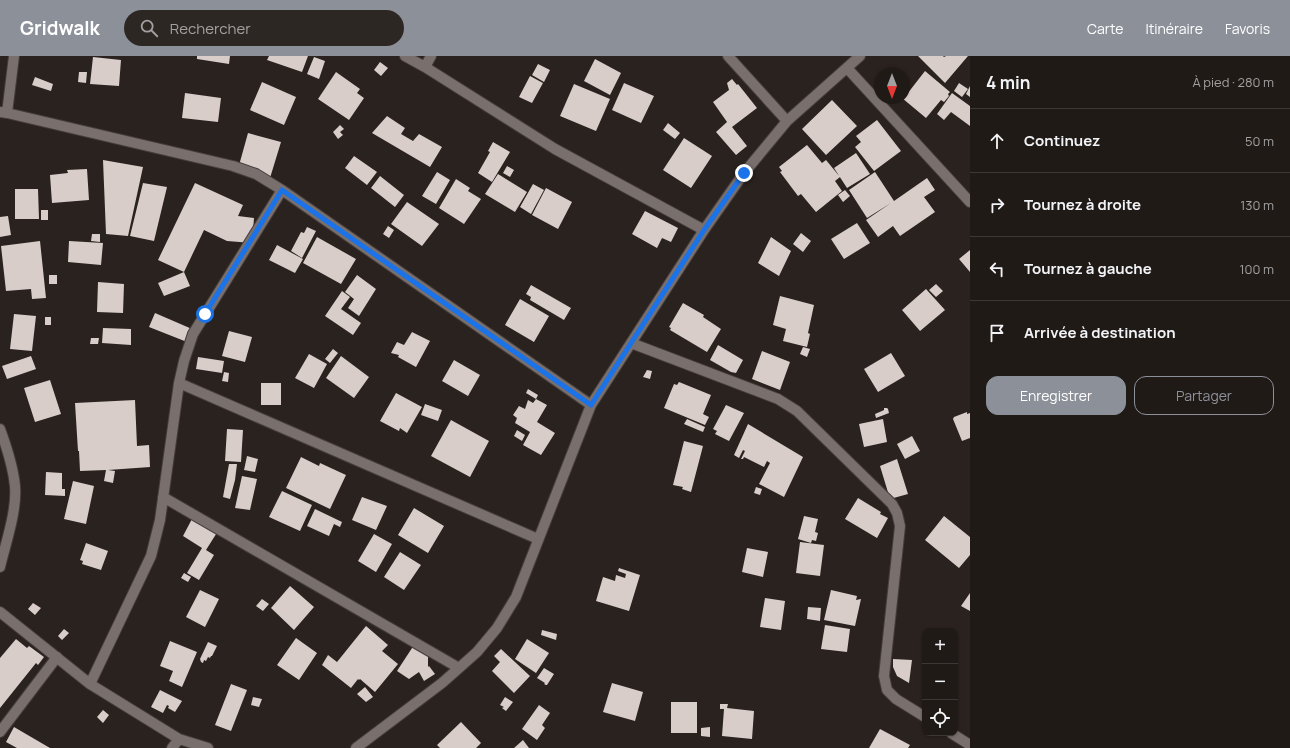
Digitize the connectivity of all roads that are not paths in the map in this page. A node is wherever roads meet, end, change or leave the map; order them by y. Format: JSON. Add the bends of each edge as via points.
{"nodes":[{"id":1,"x":14,"y":56,"type":"edge"},
{"id":2,"x":405,"y":56,"type":"edge"},
{"id":3,"x":431,"y":56,"type":"edge"},
{"id":4,"x":728,"y":56,"type":"edge"},
{"id":5,"x":860,"y":56,"type":"edge"},
{"id":6,"x":425,"y":67,"type":"junction"},
{"id":7,"x":847,"y":68,"type":"junction"},
{"id":8,"x":4,"y":112,"type":"edge"},
{"id":9,"x":787,"y":122,"type":"junction"},
{"id":10,"x":282,"y":190,"type":"junction"},
{"id":11,"x":970,"y":202,"type":"edge"},
{"id":12,"x":704,"y":230,"type":"junction"},
{"id":13,"x":630,"y":343,"type":"junction"},
{"id":14,"x":179,"y":383,"type":"junction"},
{"id":15,"x":591,"y":405,"type":"junction"},
{"id":16,"x":0,"y":429,"type":"edge"},
{"id":17,"x":163,"y":497,"type":"junction"},
{"id":18,"x":538,"y":540,"type":"junction"},
{"id":19,"x":0,"y":567,"type":"edge"},
{"id":20,"x":0,"y":612,"type":"edge"},
{"id":21,"x":57,"y":657,"type":"junction"},
{"id":22,"x":459,"y":668,"type":"junction"},
{"id":23,"x":90,"y":684,"type":"junction"},
{"id":24,"x":922,"y":715,"type":"edge"},
{"id":25,"x":0,"y":732,"type":"edge"},
{"id":26,"x":956,"y":736,"type":"edge"},
{"id":27,"x":180,"y":739,"type":"junction"},
{"id":28,"x":970,"y":745,"type":"edge"},
{"id":29,"x":172,"y":748,"type":"edge"},
{"id":30,"x":208,"y":748,"type":"edge"},
{"id":31,"x":356,"y":748,"type":"edge"}],
"edges":[{"from":1,"to":8,"type":"street"},
{"from":2,"to":6,"type":"street"},
{"from":3,"to":6,"type":"street"},
{"from":4,"to":9,"type":"street"},
{"from":5,"to":7,"type":"street"},
{"from":6,"to":12,"type":"street","via":[[555,149]]},
{"from":7,"to":9,"type":"street"},
{"from":7,"to":11,"type":"street"},
{"from":8,"to":10,"type":"street","via":[[233,166],[256,174]]},
{"from":9,"to":12,"type":"street","via":[[744,173]]},
{"from":10,"to":14,"type":"street","via":[[193,334]]},
{"from":10,"to":15,"type":"street"},
{"from":12,"to":13,"type":"street"},
{"from":13,"to":15,"type":"street"},
{"from":13,"to":24,"type":"street","via":[[778,399],[797,411],[892,504],[900,526],[884,676],[887,690],[896,699]]},
{"from":14,"to":17,"type":"street"},
{"from":14,"to":18,"type":"street"},
{"from":15,"to":18,"type":"street"},
{"from":16,"to":19,"type":"street","via":[[15,487],[14,506]]},
{"from":17,"to":22,"type":"street"},
{"from":17,"to":23,"type":"street","via":[[151,556]]},
{"from":18,"to":22,"type":"street","via":[[516,597],[497,628],[477,652]]},
{"from":20,"to":21,"type":"street"},
{"from":21,"to":23,"type":"street"},
{"from":21,"to":25,"type":"street"},
{"from":22,"to":31,"type":"street"},
{"from":23,"to":27,"type":"street"},
{"from":26,"to":28,"type":"street"},
{"from":27,"to":29,"type":"street"},
{"from":27,"to":30,"type":"street"}]}
